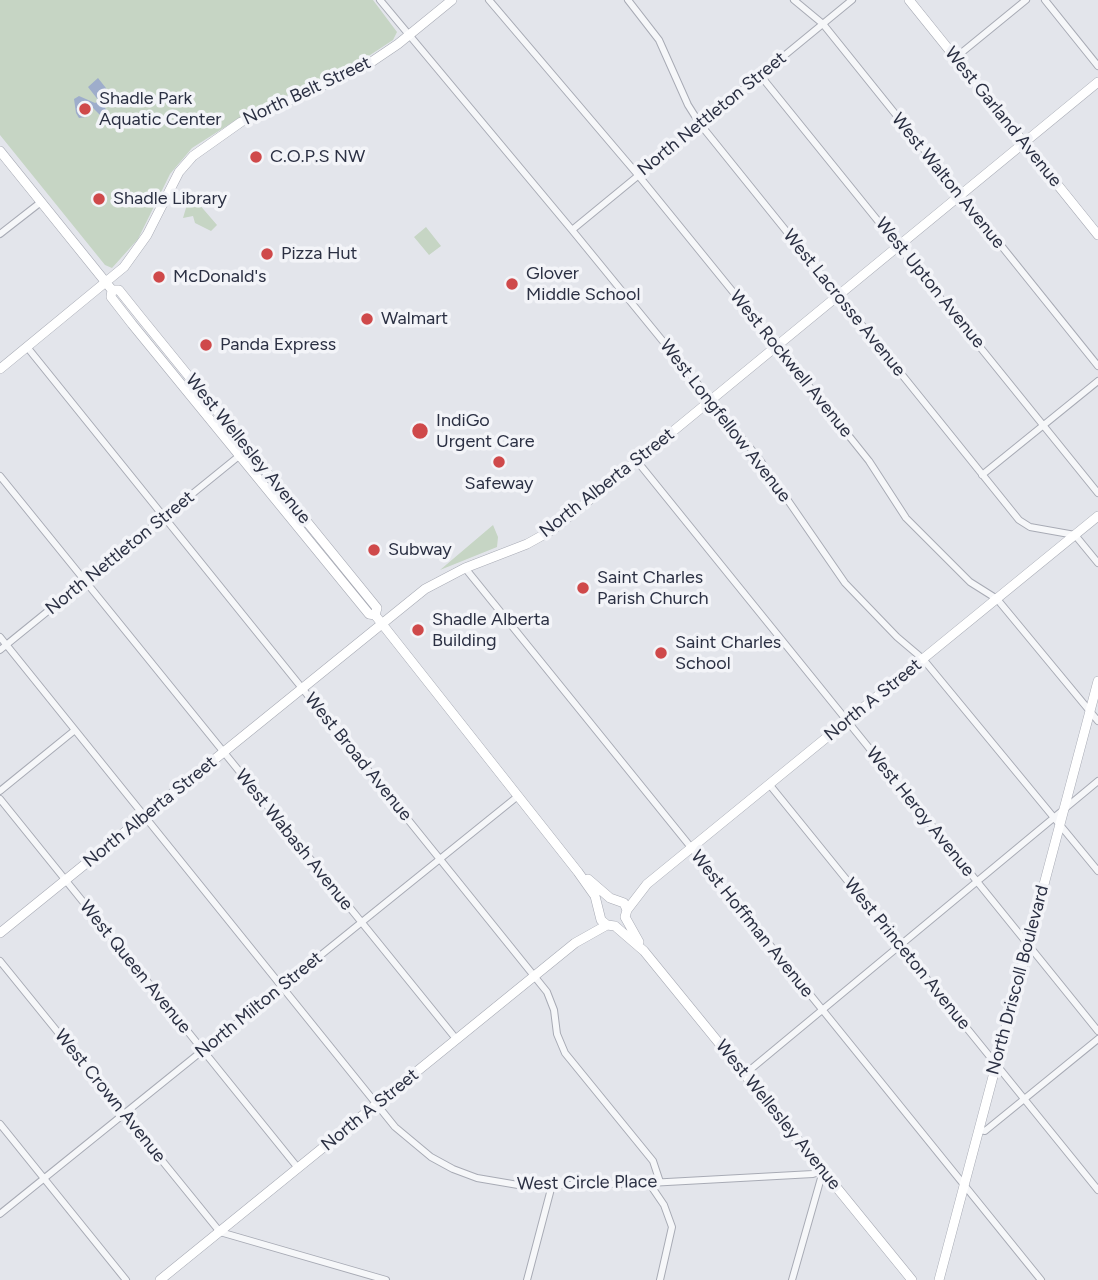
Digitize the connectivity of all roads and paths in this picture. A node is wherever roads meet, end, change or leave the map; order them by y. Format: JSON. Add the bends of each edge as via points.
{"nodes":[{"id":1,"x":380,"y":0,"type":"edge"},
{"id":2,"x":452,"y":0,"type":"edge"},
{"id":3,"x":489,"y":0,"type":"edge"},
{"id":4,"x":628,"y":0,"type":"edge"},
{"id":5,"x":794,"y":0,"type":"edge"},
{"id":6,"x":852,"y":0,"type":"edge"},
{"id":7,"x":909,"y":0,"type":"edge"},
{"id":8,"x":1027,"y":0,"type":"edge"},
{"id":9,"x":1045,"y":0,"type":"edge"},
{"id":10,"x":823,"y":24,"type":"junction"},
{"id":11,"x":408,"y":35,"type":"junction"},
{"id":12,"x":955,"y":58,"type":"junction"},
{"id":13,"x":1098,"y":66,"type":"edge"},
{"id":14,"x":760,"y":75,"type":"junction"},
{"id":15,"x":1098,"y":82,"type":"edge"},
{"id":16,"x":700,"y":124,"type":"junction"},
{"id":17,"x":1024,"y":143,"type":"junction"},
{"id":18,"x":0,"y":151,"type":"edge"},
{"id":19,"x":638,"y":175,"type":"junction"},
{"id":20,"x":961,"y":196,"type":"junction"},
{"id":21,"x":41,"y":202,"type":"junction"},
{"id":22,"x":572,"y":230,"type":"junction"},
{"id":23,"x":1097,"y":231,"type":"edge"},
{"id":24,"x":0,"y":234,"type":"edge"},
{"id":25,"x":900,"y":246,"type":"junction"},
{"id":26,"x":109,"y":286,"type":"junction"},
{"id":27,"x":838,"y":296,"type":"junction"},
{"id":28,"x":777,"y":346,"type":"junction"},
{"id":29,"x":27,"y":347,"type":"junction"},
{"id":30,"x":1098,"y":366,"type":"edge"},
{"id":31,"x":0,"y":369,"type":"edge"},
{"id":32,"x":1098,"y":380,"type":"edge"},
{"id":33,"x":711,"y":400,"type":"junction"},
{"id":34,"x":1043,"y":425,"type":"junction"},
{"id":35,"x":239,"y":456,"type":"junction"},
{"id":36,"x":637,"y":461,"type":"junction"},
{"id":37,"x":252,"y":472,"type":"junction"},
{"id":38,"x":982,"y":475,"type":"junction"},
{"id":39,"x":0,"y":476,"type":"edge"},
{"id":40,"x":281,"y":490,"type":"junction"},
{"id":41,"x":1098,"y":492,"type":"edge"},
{"id":42,"x":1098,"y":516,"type":"edge"},
{"id":43,"x":164,"y":517,"type":"junction"},
{"id":44,"x":289,"y":517,"type":"junction"},
{"id":45,"x":1075,"y":535,"type":"junction"},
{"id":46,"x":1098,"y":563,"type":"edge"},
{"id":47,"x":464,"y":568,"type":"junction"},
{"id":48,"x":85,"y":580,"type":"junction"},
{"id":49,"x":996,"y":599,"type":"junction"},
{"id":50,"x":375,"y":615,"type":"junction"},
{"id":51,"x":383,"y":624,"type":"junction"},
{"id":52,"x":0,"y":637,"type":"edge"},
{"id":53,"x":3,"y":647,"type":"edge"},
{"id":54,"x":923,"y":659,"type":"junction"},
{"id":55,"x":1098,"y":681,"type":"edge"},
{"id":56,"x":303,"y":688,"type":"junction"},
{"id":57,"x":1090,"y":712,"type":"junction"},
{"id":58,"x":846,"y":722,"type":"junction"},
{"id":59,"x":1098,"y":722,"type":"edge"},
{"id":60,"x":75,"y":730,"type":"junction"},
{"id":61,"x":223,"y":752,"type":"junction"},
{"id":62,"x":1098,"y":781,"type":"edge"},
{"id":63,"x":769,"y":784,"type":"junction"},
{"id":64,"x":0,"y":791,"type":"edge"},
{"id":65,"x":519,"y":796,"type":"junction"},
{"id":66,"x":0,"y":799,"type":"edge"},
{"id":67,"x":1064,"y":809,"type":"junction"},
{"id":68,"x":144,"y":816,"type":"junction"},
{"id":69,"x":1057,"y":821,"type":"junction"},
{"id":70,"x":691,"y":849,"type":"junction"},
{"id":71,"x":441,"y":859,"type":"junction"},
{"id":72,"x":1098,"y":871,"type":"edge"},
{"id":73,"x":578,"y":872,"type":"junction"},
{"id":74,"x":65,"y":880,"type":"junction"},
{"id":75,"x":976,"y":882,"type":"junction"},
{"id":76,"x":647,"y":884,"type":"junction"},
{"id":77,"x":614,"y":898,"type":"junction"},
{"id":78,"x":599,"y":910,"type":"junction"},
{"id":79,"x":626,"y":914,"type":"junction"},
{"id":80,"x":361,"y":922,"type":"junction"},
{"id":81,"x":611,"y":925,"type":"junction"},
{"id":82,"x":0,"y":933,"type":"edge"},
{"id":83,"x":579,"y":940,"type":"junction"},
{"id":84,"x":1028,"y":944,"type":"junction"},
{"id":85,"x":900,"y":946,"type":"junction"},
{"id":86,"x":644,"y":951,"type":"junction"},
{"id":87,"x":0,"y":961,"type":"edge"},
{"id":88,"x":535,"y":976,"type":"junction"},
{"id":89,"x":281,"y":986,"type":"junction"},
{"id":90,"x":821,"y":1010,"type":"junction"},
{"id":91,"x":1098,"y":1031,"type":"edge"},
{"id":92,"x":1098,"y":1039,"type":"edge"},
{"id":93,"x":457,"y":1040,"type":"junction"},
{"id":94,"x":203,"y":1050,"type":"junction"},
{"id":95,"x":996,"y":1064,"type":"junction"},
{"id":96,"x":744,"y":1074,"type":"junction"},
{"id":97,"x":1024,"y":1099,"type":"junction"},
{"id":98,"x":377,"y":1105,"type":"junction"},
{"id":99,"x":124,"y":1114,"type":"junction"},
{"id":100,"x":0,"y":1124,"type":"edge"},
{"id":101,"x":979,"y":1130,"type":"junction"},
{"id":102,"x":298,"y":1168,"type":"junction"},
{"id":103,"x":823,"y":1171,"type":"junction"},
{"id":104,"x":44,"y":1179,"type":"junction"},
{"id":105,"x":660,"y":1182,"type":"junction"},
{"id":106,"x":649,"y":1183,"type":"junction"},
{"id":107,"x":965,"y":1184,"type":"junction"},
{"id":108,"x":552,"y":1185,"type":"junction"},
{"id":109,"x":1098,"y":1190,"type":"edge"},
{"id":110,"x":0,"y":1214,"type":"edge"},
{"id":111,"x":220,"y":1232,"type":"junction"},
{"id":112,"x":126,"y":1280,"type":"edge"},
{"id":113,"x":160,"y":1280,"type":"edge"},
{"id":114,"x":386,"y":1280,"type":"edge"},
{"id":115,"x":527,"y":1280,"type":"edge"},
{"id":116,"x":660,"y":1280,"type":"edge"},
{"id":117,"x":792,"y":1280,"type":"edge"},
{"id":118,"x":912,"y":1280,"type":"edge"},
{"id":119,"x":939,"y":1280,"type":"edge"},
{"id":120,"x":1041,"y":1280,"type":"edge"}],
"edges":[{"from":1,"to":11,"type":"street","name":"West Longfellow Avenue"},
{"from":2,"to":11,"type":"main road","name":"North Belt Street"},
{"from":3,"to":19,"type":"street","name":"West Rockwell Avenue"},
{"from":4,"to":16,"type":"street","name":"West Lacrosse Avenue","via":[[659,40]]},
{"from":5,"to":10,"type":"street","name":"West Walton Avenue"},
{"from":6,"to":10,"type":"street","name":"North Nettleton Street"},
{"from":7,"to":12,"type":"main road","name":"West Garland Avenue"},
{"from":8,"to":12,"type":"street"},
{"from":9,"to":13,"type":"street"},
{"from":10,"to":14,"type":"street","name":"North Nettleton Street"},
{"from":10,"to":20,"type":"street","name":"West Walton Avenue"},
{"from":11,"to":22,"type":"street","name":"West Longfellow Avenue"},
{"from":11,"to":26,"type":"main road","name":"North Belt Street","via":[[364,67],[241,122],[193,156],[179,172],[139,249]]},
{"from":12,"to":17,"type":"main road","name":"West Garland Avenue"},
{"from":14,"to":16,"type":"street","name":"North Nettleton Street"},
{"from":14,"to":25,"type":"street","name":"West Upton Avenue"},
{"from":15,"to":17,"type":"main road","name":"North Alberta Street"},
{"from":16,"to":19,"type":"street","name":"North Nettleton Street"},
{"from":16,"to":27,"type":"street","name":"West Lacrosse Avenue"},
{"from":17,"to":20,"type":"main road","name":"North Alberta Street"},
{"from":17,"to":23,"type":"main road","name":"West Garland Avenue"},
{"from":18,"to":21,"type":"main road","name":"West Wellesley Avenue"},
{"from":19,"to":22,"type":"street","name":"North Nettleton Street"},
{"from":19,"to":28,"type":"street","name":"West Rockwell Avenue"},
{"from":20,"to":25,"type":"main road","name":"North Alberta Street"},
{"from":20,"to":30,"type":"street","name":"West Walton Avenue"},
{"from":21,"to":24,"type":"street"},
{"from":21,"to":26,"type":"main road","name":"West Wellesley Avenue"},
{"from":22,"to":33,"type":"street","name":"West Longfellow Avenue"},
{"from":25,"to":27,"type":"main road","name":"North Alberta Street"},
{"from":25,"to":34,"type":"street","name":"West Upton Avenue"},
{"from":26,"to":29,"type":"main road","name":"North Belt Street"},
{"from":26,"to":35,"type":"main road","name":"West Wellesley Avenue","via":[[111,297]]},
{"from":26,"to":40,"type":"main road","name":"West Wellesley Avenue","via":[[119,290]]},
{"from":27,"to":28,"type":"main road","name":"North Alberta Street"},
{"from":27,"to":38,"type":"street","name":"West Lacrosse Avenue"},
{"from":28,"to":33,"type":"main road","name":"North Alberta Street"},
{"from":28,"to":49,"type":"street","name":"West Rockwell Avenue","via":[[869,461],[906,518],[962,576]]},
{"from":29,"to":31,"type":"main road","name":"North Belt Street"},
{"from":29,"to":43,"type":"street","name":"West Broad Avenue"},
{"from":32,"to":34,"type":"street"},
{"from":33,"to":36,"type":"main road","name":"North Alberta Street"},
{"from":33,"to":54,"type":"street","name":"West Longfellow Avenue","via":[[767,470],[845,583]]},
{"from":34,"to":38,"type":"street"},
{"from":34,"to":41,"type":"street","name":"West Upton Avenue"},
{"from":35,"to":37,"type":"main road","name":"West Wellesley Avenue"},
{"from":35,"to":43,"type":"street","name":"North Nettleton Street"},
{"from":36,"to":47,"type":"main road","name":"North Alberta Street","via":[[541,538]]},
{"from":36,"to":58,"type":"street","name":"West Heroy Avenue"},
{"from":37,"to":40,"type":"main road"},
{"from":37,"to":44,"type":"main road","name":"West Wellesley Avenue"},
{"from":38,"to":45,"type":"street","name":"West Lacrosse Avenue","via":[[1019,520],[1030,527]]},
{"from":39,"to":48,"type":"street","name":"West Wabash Avenue"},
{"from":40,"to":44,"type":"main road"},
{"from":40,"to":50,"type":"main road","name":"West Wellesley Avenue","via":[[377,608]]},
{"from":42,"to":45,"type":"main road","name":"North A Street"},
{"from":43,"to":48,"type":"street","name":"North Nettleton Street"},
{"from":43,"to":56,"type":"street","name":"West Broad Avenue"},
{"from":44,"to":50,"type":"main road","name":"West Wellesley Avenue","via":[[369,614]]},
{"from":45,"to":46,"type":"street"},
{"from":45,"to":49,"type":"main road","name":"North A Street"},
{"from":47,"to":51,"type":"main road","name":"North Alberta Street","via":[[425,589]]},
{"from":47,"to":70,"type":"street","name":"West Hoffman Avenue"},
{"from":48,"to":53,"type":"street","name":"North Nettleton Street"},
{"from":48,"to":61,"type":"street","name":"West Wabash Avenue"},
{"from":49,"to":54,"type":"main road","name":"North A Street"},
{"from":49,"to":57,"type":"street","name":"West Rockwell Avenue"},
{"from":50,"to":51,"type":"main road","name":"West Wellesley Avenue"},
{"from":51,"to":56,"type":"main road","name":"North Alberta Street"},
{"from":51,"to":65,"type":"main road","name":"West Wellesley Avenue"},
{"from":52,"to":53,"type":"street","name":"West Circle Place"},
{"from":53,"to":60,"type":"street","name":"West Circle Place"},
{"from":54,"to":58,"type":"main road","name":"North A Street"},
{"from":54,"to":69,"type":"street","name":"West Longfellow Avenue"},
{"from":55,"to":57,"type":"main road","name":"North Driscoll Boulevard"},
{"from":56,"to":61,"type":"main road","name":"North Alberta Street"},
{"from":56,"to":71,"type":"street","name":"West Broad Avenue"},
{"from":57,"to":59,"type":"street","name":"West Rockwell Avenue"},
{"from":57,"to":67,"type":"main road","name":"North Driscoll Boulevard"},
{"from":58,"to":63,"type":"main road","name":"North A Street"},
{"from":58,"to":75,"type":"street","name":"West Heroy Avenue"},
{"from":60,"to":64,"type":"street"},
{"from":60,"to":68,"type":"street","name":"West Circle Place"},
{"from":61,"to":68,"type":"main road","name":"North Alberta Street"},
{"from":61,"to":80,"type":"street","name":"West Wabash Avenue"},
{"from":62,"to":67,"type":"street"},
{"from":63,"to":70,"type":"main road","name":"North A Street"},
{"from":63,"to":85,"type":"street","name":"West Princeton Avenue"},
{"from":65,"to":71,"type":"street","name":"North Milton Street"},
{"from":65,"to":73,"type":"main road","name":"West Wellesley Avenue"},
{"from":66,"to":74,"type":"street","name":"West Queen Avenue"},
{"from":67,"to":69,"type":"main road","name":"North Driscoll Boulevard"},
{"from":68,"to":74,"type":"main road","name":"North Alberta Street"},
{"from":68,"to":89,"type":"street","name":"West Circle Place"},
{"from":69,"to":72,"type":"street","name":"West Longfellow Avenue"},
{"from":69,"to":75,"type":"street"},
{"from":69,"to":84,"type":"main road","name":"North Driscoll Boulevard"},
{"from":70,"to":76,"type":"main road","name":"North A Street"},
{"from":70,"to":90,"type":"street","name":"West Hoffman Avenue"},
{"from":71,"to":80,"type":"street","name":"North Milton Street"},
{"from":71,"to":88,"type":"street","name":"West Broad Avenue"},
{"from":73,"to":77,"type":"main road","name":"West Wellesley Avenue"},
{"from":73,"to":78,"type":"main road","name":"West Wellesley Avenue"},
{"from":74,"to":82,"type":"main road","name":"North Alberta Street"},
{"from":74,"to":94,"type":"street","name":"West Queen Avenue"},
{"from":75,"to":84,"type":"street","name":"West Heroy Avenue"},
{"from":75,"to":85,"type":"street"},
{"from":76,"to":77,"type":"main road","name":"North A Street"},
{"from":76,"to":79,"type":"main road","name":"North A Street"},
{"from":77,"to":78,"type":"main road","via":[[603,900]]},
{"from":77,"to":79,"type":"main road","via":[[624,903]]},
{"from":78,"to":81,"type":"main road"},
{"from":78,"to":83,"type":"main road","name":"North A Street"},
{"from":79,"to":81,"type":"main road"},
{"from":79,"to":86,"type":"main road","name":"West Wellesley Avenue"},
{"from":80,"to":89,"type":"street","name":"North Milton Street"},
{"from":80,"to":93,"type":"street","name":"West Wabash Avenue"},
{"from":81,"to":83,"type":"main road","name":"North A Street"},
{"from":81,"to":86,"type":"main road","name":"West Wellesley Avenue"},
{"from":83,"to":88,"type":"main road","name":"North A Street"},
{"from":84,"to":91,"type":"street","name":"West Heroy Avenue"},
{"from":84,"to":95,"type":"main road","name":"North Driscoll Boulevard"},
{"from":85,"to":90,"type":"street"},
{"from":85,"to":95,"type":"street","name":"West Princeton Avenue"},
{"from":86,"to":96,"type":"main road","name":"West Wellesley Avenue"},
{"from":87,"to":99,"type":"street","name":"West Crown Avenue"},
{"from":88,"to":93,"type":"main road","name":"North A Street"},
{"from":88,"to":105,"type":"street","name":"West Broad Avenue","via":[[551,1001],[565,1053],[653,1161]]},
{"from":89,"to":94,"type":"street","name":"North Milton Street"},
{"from":89,"to":98,"type":"street","name":"West Circle Place"},
{"from":90,"to":96,"type":"street"},
{"from":90,"to":107,"type":"street","name":"West Hoffman Avenue"},
{"from":92,"to":97,"type":"street"},
{"from":93,"to":98,"type":"main road","name":"North A Street"},
{"from":94,"to":99,"type":"street","name":"North Milton Street"},
{"from":94,"to":102,"type":"street","name":"West Queen Avenue"},
{"from":95,"to":97,"type":"street","name":"West Princeton Avenue"},
{"from":95,"to":101,"type":"main road","name":"North Driscoll Boulevard"},
{"from":96,"to":103,"type":"main road","name":"West Wellesley Avenue"},
{"from":97,"to":101,"type":"street","via":[[985,1131]]},
{"from":97,"to":109,"type":"street","name":"West Princeton Avenue"},
{"from":98,"to":102,"type":"main road","name":"North A Street"},
{"from":98,"to":108,"type":"street","name":"West Circle Place","via":[[412,1143],[453,1169],[499,1184]]},
{"from":99,"to":104,"type":"street","name":"North Milton Street"},
{"from":99,"to":111,"type":"street","name":"West Crown Avenue"},
{"from":100,"to":104,"type":"street"},
{"from":101,"to":107,"type":"main road","name":"North Driscoll Boulevard"},
{"from":102,"to":111,"type":"main road","name":"North A Street"},
{"from":103,"to":105,"type":"street","name":"West Circle Place"},
{"from":103,"to":117,"type":"street"},
{"from":103,"to":118,"type":"main road","name":"West Wellesley Avenue"},
{"from":104,"to":110,"type":"street","name":"North Milton Street"},
{"from":104,"to":112,"type":"street"},
{"from":105,"to":106,"type":"street","name":"West Circle Place"},
{"from":106,"to":108,"type":"street","name":"West Circle Place"},
{"from":106,"to":116,"type":"street","via":[[672,1227]]},
{"from":107,"to":119,"type":"main road","name":"North Driscoll Boulevard"},
{"from":107,"to":120,"type":"street","name":"West Hoffman Avenue"},
{"from":108,"to":115,"type":"street"},
{"from":111,"to":113,"type":"main road","name":"North A Street"},
{"from":111,"to":114,"type":"street"}]}
